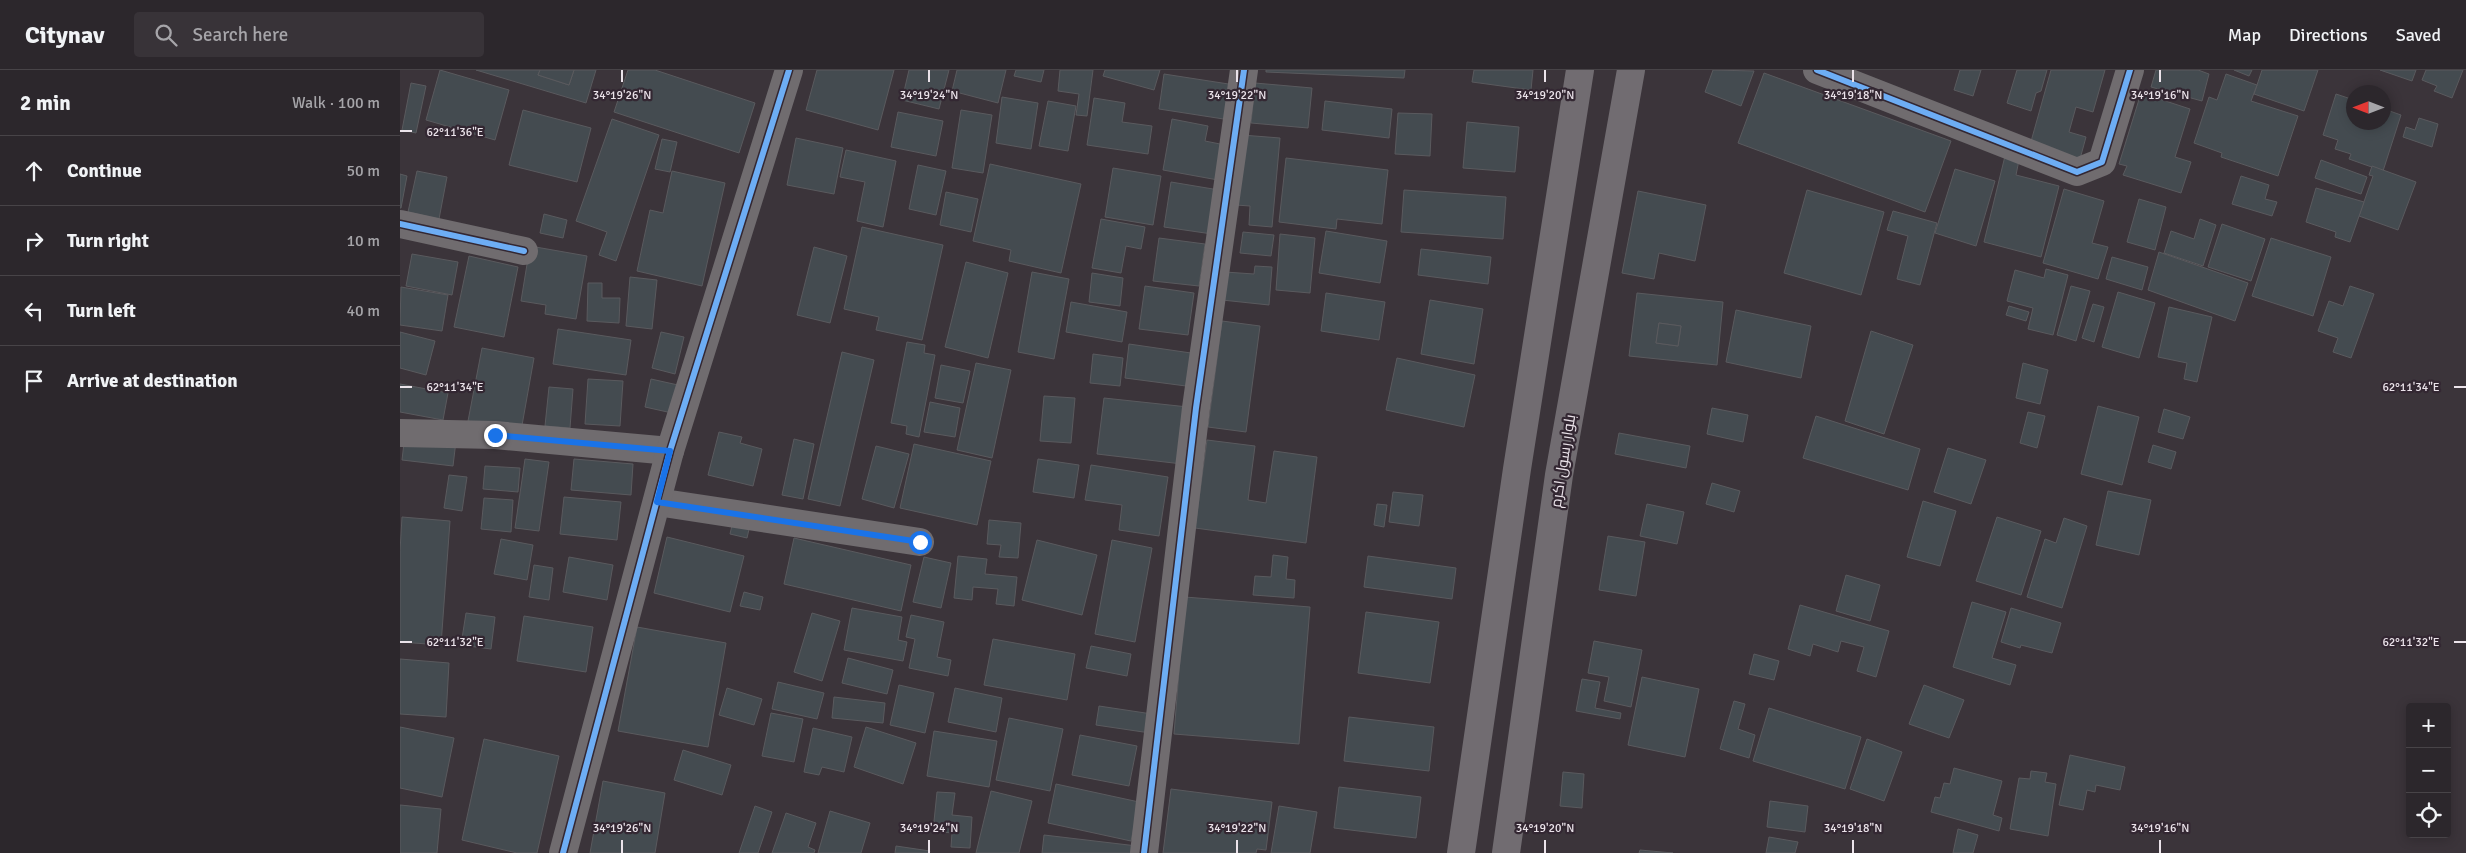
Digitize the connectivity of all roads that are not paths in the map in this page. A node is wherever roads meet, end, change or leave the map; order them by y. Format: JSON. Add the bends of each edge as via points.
{"nodes":[{"id":1,"x":789,"y":70,"type":"edge"},
{"id":2,"x":1244,"y":70,"type":"edge"},
{"id":3,"x":1580,"y":70,"type":"edge"},
{"id":4,"x":1631,"y":70,"type":"edge"},
{"id":5,"x":1816,"y":70,"type":"edge"},
{"id":6,"x":2130,"y":70,"type":"edge"},
{"id":7,"x":400,"y":224,"type":"edge"},
{"id":8,"x":524,"y":251,"type":"dead end"},
{"id":9,"x":400,"y":433,"type":"edge"},
{"id":10,"x":670,"y":451,"type":"junction"},
{"id":11,"x":657,"y":502,"type":"junction"},
{"id":12,"x":920,"y":542,"type":"dead end"},
{"id":13,"x":563,"y":853,"type":"edge"},
{"id":14,"x":1144,"y":853,"type":"edge"},
{"id":15,"x":1461,"y":853,"type":"edge"},
{"id":16,"x":1506,"y":853,"type":"edge"}],
"edges":[{"from":1,"to":10,"type":"street"},
{"from":2,"to":14,"type":"street","via":[[1196,408]]},
{"from":3,"to":15,"type":"main road"},
{"from":4,"to":16,"type":"main road","name":"بلوار رسول اکرم","via":[[1559,475]]},
{"from":5,"to":6,"type":"street","via":[[2077,172],[2102,162]]},
{"from":7,"to":8,"type":"street"},
{"from":9,"to":10,"type":"street","via":[[495,435]]},
{"from":10,"to":11,"type":"street"},
{"from":11,"to":12,"type":"street"},
{"from":11,"to":13,"type":"street"}]}
